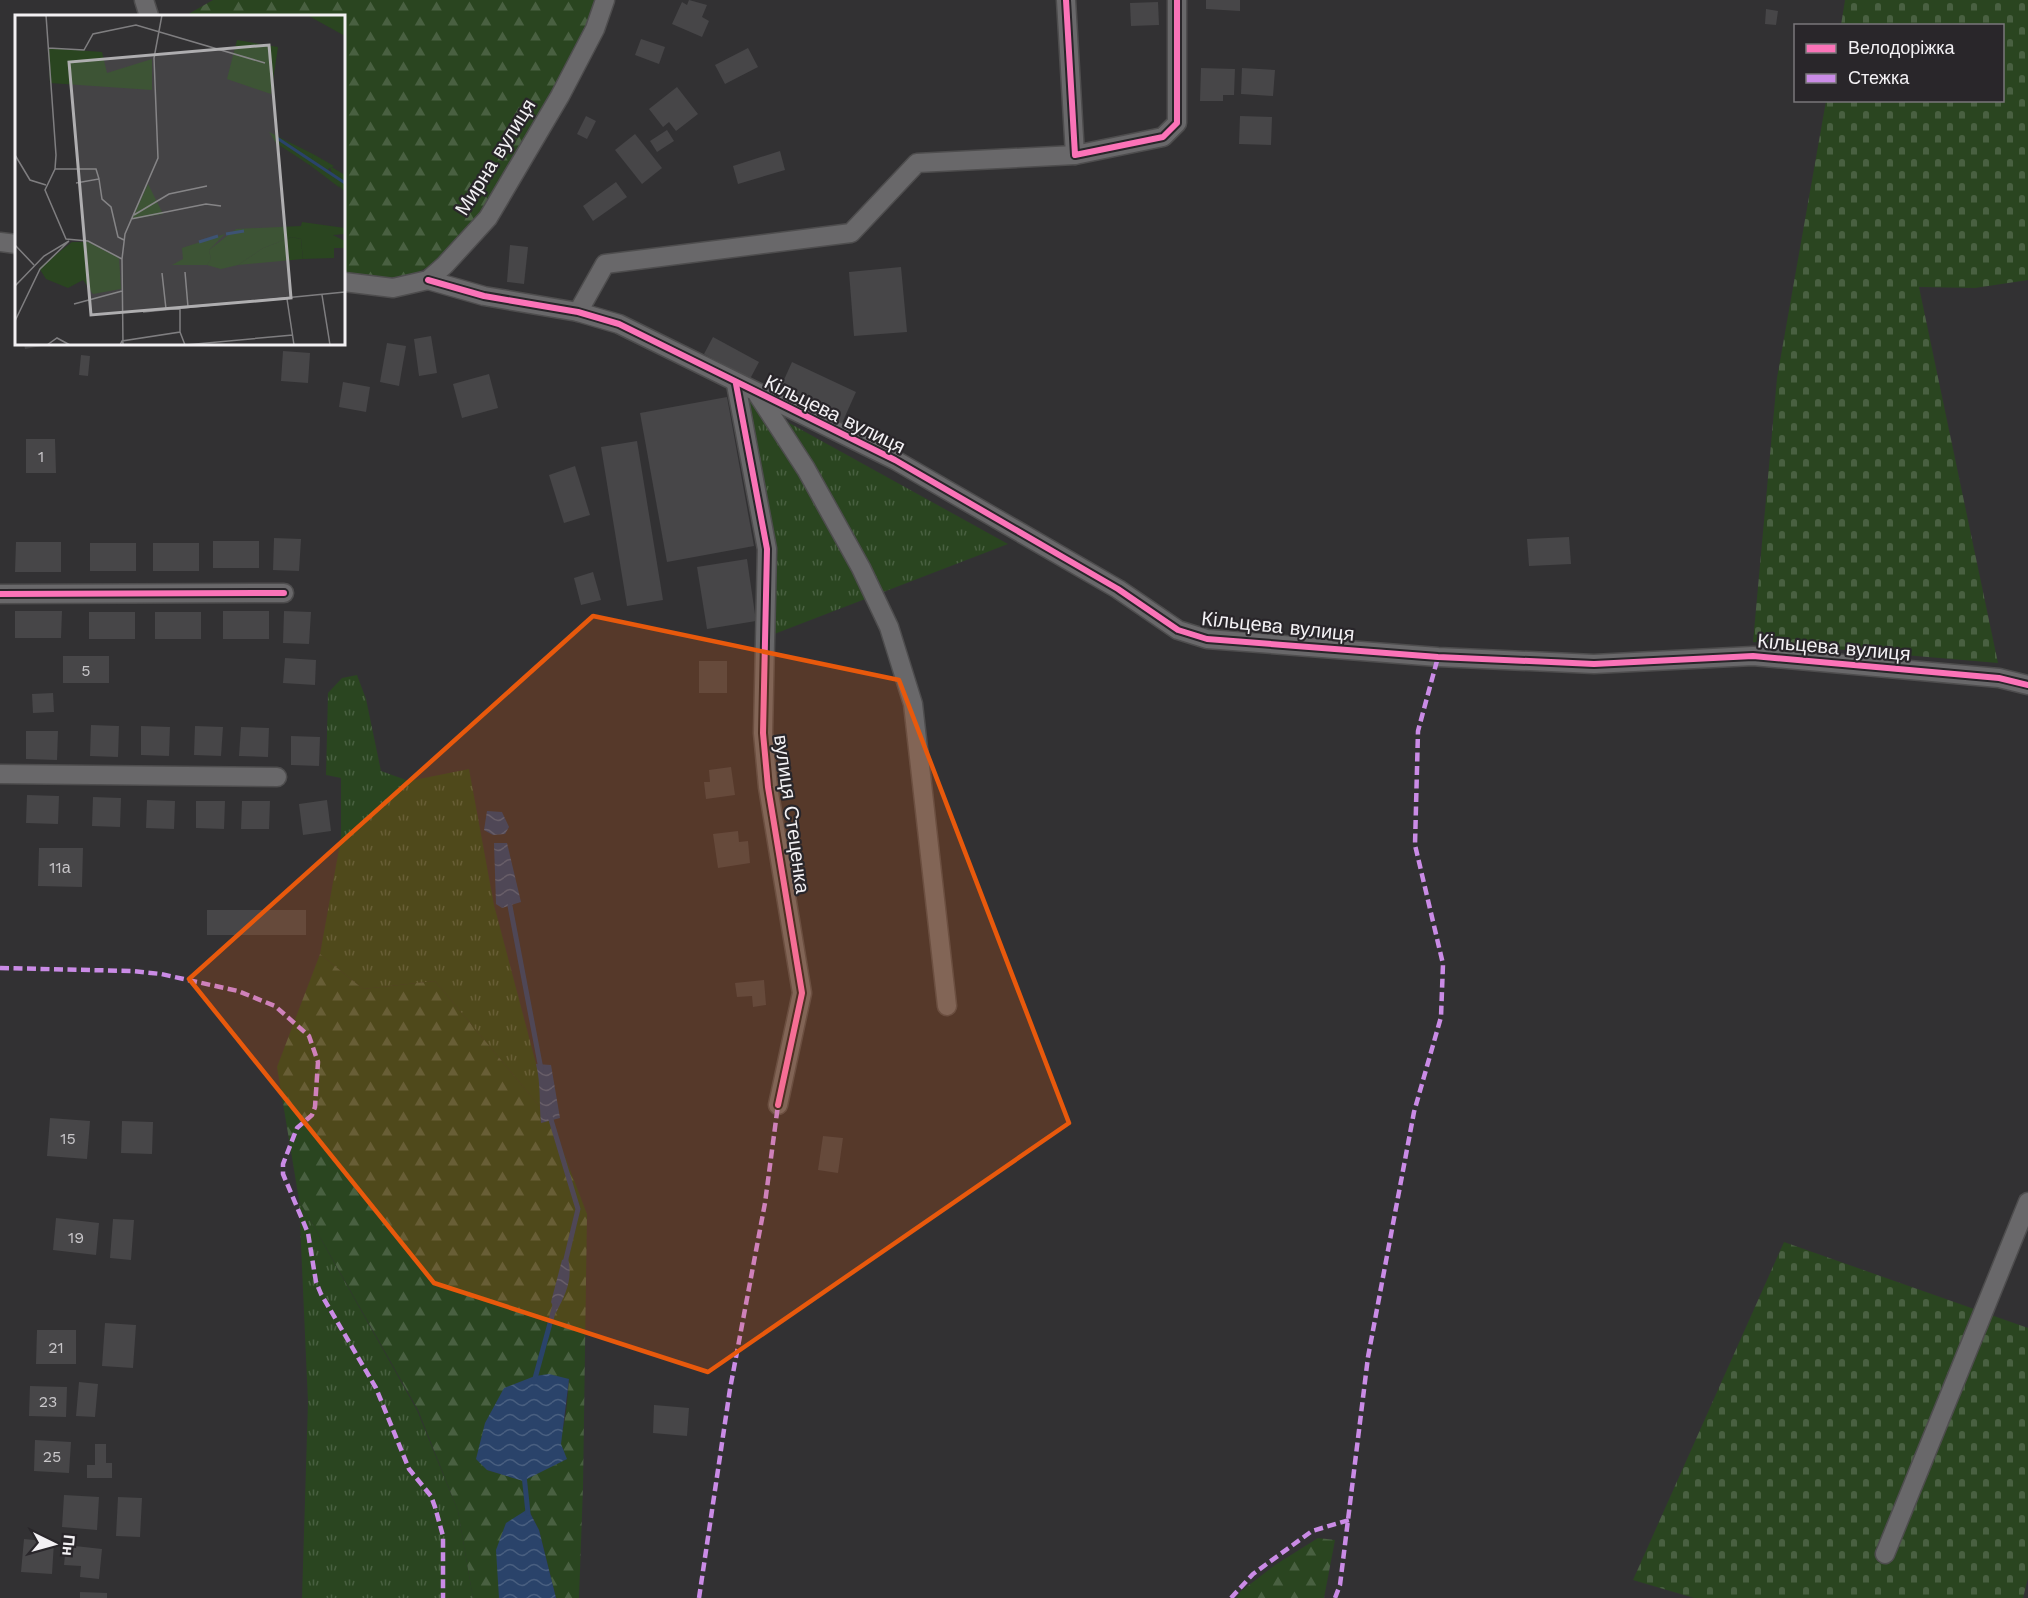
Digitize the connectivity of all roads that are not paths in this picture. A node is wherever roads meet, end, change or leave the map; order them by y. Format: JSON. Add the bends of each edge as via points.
{"nodes":[{"id":1,"x":144,"y":0,"type":"edge"},
{"id":2,"x":605,"y":0,"type":"edge"},
{"id":3,"x":1066,"y":0,"type":"edge"},
{"id":4,"x":1177,"y":0,"type":"edge"},
{"id":5,"x":149,"y":15,"type":"edge"},
{"id":6,"x":1075,"y":155,"type":"junction"},
{"id":7,"x":0,"y":242,"type":"edge"},
{"id":8,"x":15,"y":244,"type":"edge"},
{"id":9,"x":428,"y":280,"type":"junction"},
{"id":10,"x":345,"y":282,"type":"edge"},
{"id":11,"x":578,"y":312,"type":"junction"},
{"id":12,"x":736,"y":384,"type":"junction"},
{"id":13,"x":757,"y":394,"type":"junction"},
{"id":14,"x":284,"y":593,"type":"dead end"},
{"id":15,"x":0,"y":594,"type":"edge"},
{"id":16,"x":2028,"y":684,"type":"edge"},
{"id":17,"x":0,"y":774,"type":"edge"},
{"id":18,"x":277,"y":777,"type":"dead end"},
{"id":19,"x":947,"y":1006,"type":"dead end"},
{"id":20,"x":778,"y":1105,"type":"dead end"},
{"id":21,"x":2028,"y":1202,"type":"edge"},
{"id":22,"x":1885,"y":1554,"type":"dead end"}],
"edges":[{"from":1,"to":5,"type":"street"},
{"from":2,"to":9,"type":"street","name":"Мирна вулиця","via":[[595,29],[560,96],[488,218]]},
{"from":3,"to":6,"type":"street"},
{"from":4,"to":6,"type":"street","via":[[1177,123],[1163,137]]},
{"from":6,"to":11,"type":"street","via":[[917,163],[851,232],[605,264]]},
{"from":7,"to":8,"type":"street"},
{"from":9,"to":10,"type":"street","via":[[393,288]]},
{"from":9,"to":11,"type":"street","name":"Кільцева вулиця","via":[[484,297]]},
{"from":11,"to":12,"type":"street","name":"Кільцева вулиця","via":[[619,324]]},
{"from":12,"to":13,"type":"street","name":"Кільцева вулиця"},
{"from":12,"to":20,"type":"street","name":"вулиця Стеценка","via":[[767,549],[763,733],[768,787],[802,993]]},
{"from":13,"to":16,"type":"street","name":"Кільцева вулиця","via":[[895,460],[1118,589],[1178,630],[1207,639],[1438,657],[1594,664],[1754,656],[1999,678]]},
{"from":13,"to":19,"type":"street","via":[[806,470],[861,568],[889,627],[913,704]]},
{"from":14,"to":15,"type":"street"},
{"from":17,"to":18,"type":"street"},
{"from":21,"to":22,"type":"street"}]}
